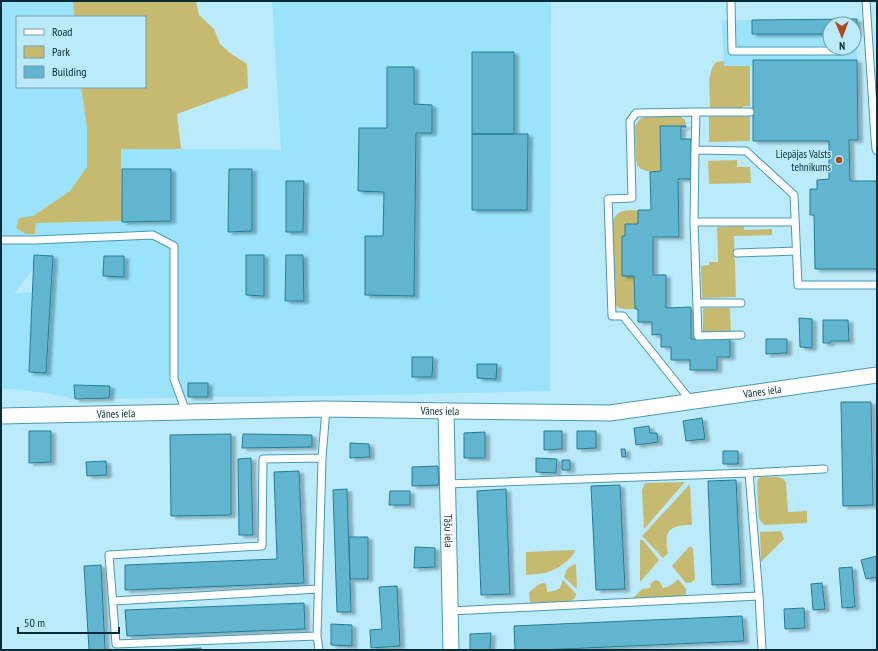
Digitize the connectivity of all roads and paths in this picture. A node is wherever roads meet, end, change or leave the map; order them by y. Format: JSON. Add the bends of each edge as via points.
{"nodes":[{"id":1,"x":731,"y":1,"type":"edge"},
{"id":2,"x":866,"y":1,"type":"edge"},
{"id":3,"x":822,"y":51,"type":"edge"},
{"id":4,"x":696,"y":112,"type":"junction"},
{"id":5,"x":750,"y":112,"type":"dead end"},
{"id":6,"x":695,"y":150,"type":"junction"},
{"id":7,"x":877,"y":151,"type":"edge"},
{"id":8,"x":694,"y":222,"type":"junction"},
{"id":9,"x":795,"y":222,"type":"junction"},
{"id":10,"x":1,"y":240,"type":"edge"},
{"id":11,"x":796,"y":251,"type":"junction"},
{"id":12,"x":737,"y":253,"type":"dead end"},
{"id":13,"x":877,"y":284,"type":"edge"},
{"id":14,"x":697,"y":303,"type":"junction"},
{"id":15,"x":741,"y":303,"type":"dead end"},
{"id":16,"x":740,"y":335,"type":"dead end"},
{"id":17,"x":877,"y":375,"type":"edge"},
{"id":18,"x":691,"y":402,"type":"junction"},
{"id":19,"x":326,"y":409,"type":"junction"},
{"id":20,"x":446,"y":411,"type":"junction"},
{"id":21,"x":186,"y":412,"type":"junction"},
{"id":22,"x":1,"y":416,"type":"edge"},
{"id":23,"x":322,"y":458,"type":"junction"},
{"id":24,"x":824,"y":469,"type":"dead end"},
{"id":25,"x":749,"y":473,"type":"junction"},
{"id":26,"x":448,"y":484,"type":"junction"},
{"id":27,"x":318,"y":590,"type":"junction"},
{"id":28,"x":759,"y":596,"type":"junction"},
{"id":29,"x":113,"y":601,"type":"junction"},
{"id":30,"x":450,"y":611,"type":"junction"},
{"id":31,"x":317,"y":636,"type":"junction"},
{"id":32,"x":319,"y":650,"type":"edge"},
{"id":33,"x":451,"y":650,"type":"edge"},
{"id":34,"x":762,"y":650,"type":"edge"}],
"edges":[{"from":1,"to":3,"type":"lane","via":[[732,51]]},
{"from":2,"to":7,"type":"lane"},
{"from":4,"to":5,"type":"lane"},
{"from":4,"to":6,"type":"lane"},
{"from":4,"to":18,"type":"lane","via":[[636,112],[630,121],[632,198],[608,199],[612,316],[623,316]]},
{"from":6,"to":8,"type":"lane"},
{"from":6,"to":9,"type":"lane","via":[[746,150],[794,195]]},
{"from":8,"to":9,"type":"lane"},
{"from":8,"to":14,"type":"lane"},
{"from":9,"to":11,"type":"lane"},
{"from":10,"to":21,"type":"lane","via":[[153,235],[174,246],[174,379]]},
{"from":11,"to":12,"type":"lane"},
{"from":11,"to":13,"type":"lane","via":[[798,285]]},
{"from":14,"to":15,"type":"lane"},
{"from":14,"to":16,"type":"lane","via":[[698,336]]},
{"from":17,"to":18,"type":"street","name":"Vānes iela"},
{"from":18,"to":20,"type":"street","name":"Vānes iela","via":[[610,412]]},
{"from":19,"to":20,"type":"street","name":"Vānes iela"},
{"from":19,"to":21,"type":"street","name":"Vānes iela"},
{"from":19,"to":23,"type":"lane"},
{"from":20,"to":26,"type":"street","name":"Tāšu iela"},
{"from":21,"to":22,"type":"street","name":"Vānes iela"},
{"from":23,"to":27,"type":"lane"},
{"from":23,"to":29,"type":"lane","via":[[263,459],[262,546],[109,555]]},
{"from":24,"to":25,"type":"lane"},
{"from":25,"to":26,"type":"lane"},
{"from":25,"to":28,"type":"lane"},
{"from":26,"to":30,"type":"street","name":"Tāšu iela"},
{"from":27,"to":29,"type":"lane"},
{"from":27,"to":31,"type":"lane"},
{"from":28,"to":30,"type":"lane"},
{"from":28,"to":34,"type":"lane"},
{"from":29,"to":31,"type":"lane","via":[[116,644]]},
{"from":30,"to":33,"type":"street","name":"Tāšu iela"},
{"from":31,"to":32,"type":"lane"}]}
